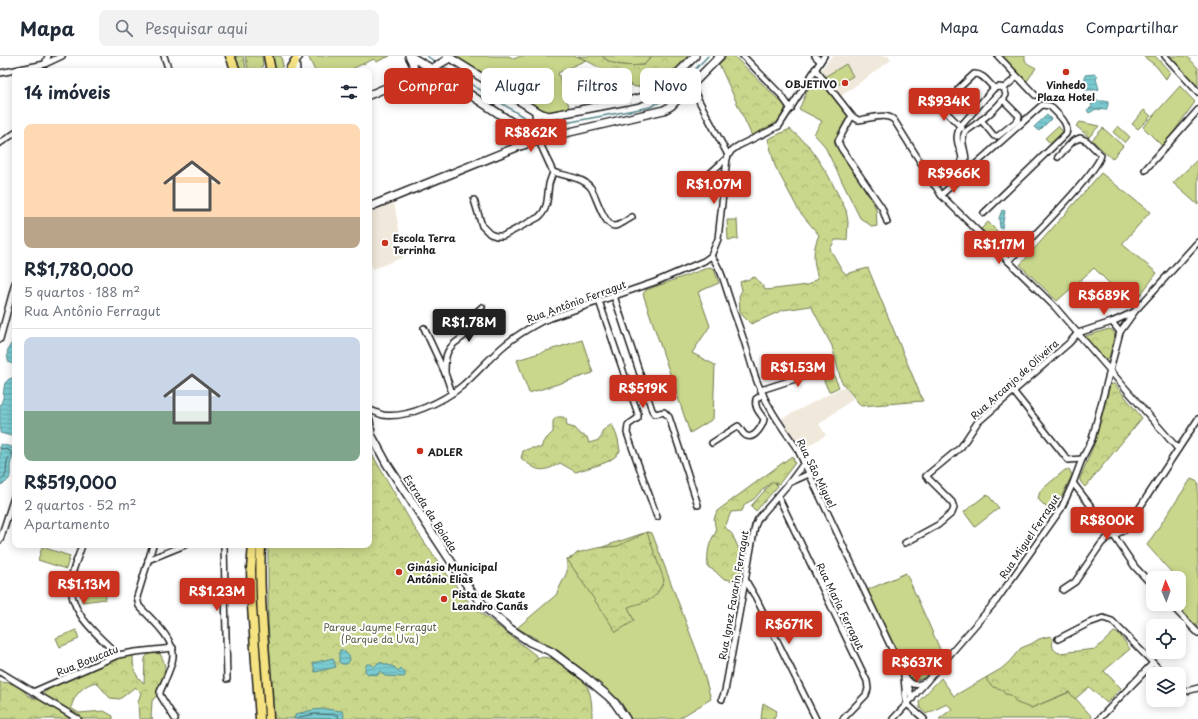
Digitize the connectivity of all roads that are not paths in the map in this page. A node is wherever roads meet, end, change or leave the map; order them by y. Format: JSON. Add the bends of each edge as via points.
{"nodes":[{"id":1,"x":48,"y":56,"type":"edge"},
{"id":2,"x":62,"y":56,"type":"edge"},
{"id":3,"x":164,"y":56,"type":"edge"},
{"id":4,"x":230,"y":56,"type":"edge"},
{"id":5,"x":268,"y":56,"type":"edge"},
{"id":6,"x":409,"y":56,"type":"edge"},
{"id":7,"x":695,"y":56,"type":"edge"},
{"id":8,"x":720,"y":56,"type":"edge"},
{"id":9,"x":743,"y":56,"type":"edge"},
{"id":10,"x":815,"y":56,"type":"edge"},
{"id":11,"x":824,"y":56,"type":"edge"},
{"id":12,"x":998,"y":56,"type":"edge"},
{"id":13,"x":1166,"y":56,"type":"edge"},
{"id":14,"x":448,"y":57,"type":"edge"},
{"id":15,"x":297,"y":59,"type":"edge"},
{"id":16,"x":820,"y":61,"type":"junction"},
{"id":17,"x":45,"y":64,"type":"junction"},
{"id":18,"x":25,"y":68,"type":"edge"},
{"id":19,"x":168,"y":68,"type":"edge"},
{"id":20,"x":236,"y":68,"type":"edge"},
{"id":21,"x":269,"y":68,"type":"edge"},
{"id":22,"x":292,"y":68,"type":"edge"},
{"id":23,"x":414,"y":68,"type":"edge"},
{"id":24,"x":429,"y":68,"type":"edge"},
{"id":25,"x":432,"y":68,"type":"edge"},
{"id":26,"x":815,"y":69,"type":"junction"},
{"id":27,"x":12,"y":71,"type":"edge"},
{"id":28,"x":0,"y":73,"type":"edge"},
{"id":29,"x":701,"y":76,"type":"edge"},
{"id":30,"x":1017,"y":76,"type":"junction"},
{"id":31,"x":994,"y":88,"type":"junction"},
{"id":32,"x":1004,"y":88,"type":"junction"},
{"id":33,"x":384,"y":89,"type":"edge"},
{"id":34,"x":1198,"y":92,"type":"edge"},
{"id":35,"x":372,"y":94,"type":"edge"},
{"id":36,"x":1035,"y":95,"type":"dead end"},
{"id":37,"x":473,"y":97,"type":"edge"},
{"id":38,"x":1003,"y":100,"type":"junction"},
{"id":39,"x":673,"y":104,"type":"edge"},
{"id":40,"x":701,"y":104,"type":"edge"},
{"id":41,"x":940,"y":106,"type":"dead end"},
{"id":42,"x":975,"y":108,"type":"junction"},
{"id":43,"x":791,"y":109,"type":"junction"},
{"id":44,"x":1198,"y":110,"type":"edge"},
{"id":45,"x":536,"y":111,"type":"junction"},
{"id":46,"x":852,"y":116,"type":"junction"},
{"id":47,"x":981,"y":120,"type":"junction"},
{"id":48,"x":960,"y":127,"type":"junction"},
{"id":49,"x":966,"y":132,"type":"junction"},
{"id":50,"x":533,"y":134,"type":"junction"},
{"id":51,"x":12,"y":135,"type":"edge"},
{"id":52,"x":557,"y":135,"type":"junction"},
{"id":53,"x":539,"y":140,"type":"junction"},
{"id":54,"x":0,"y":143,"type":"edge"},
{"id":55,"x":517,"y":147,"type":"junction"},
{"id":56,"x":728,"y":156,"type":"junction"},
{"id":57,"x":1058,"y":157,"type":"dead end"},
{"id":58,"x":960,"y":168,"type":"junction"},
{"id":59,"x":1145,"y":170,"type":"dead end"},
{"id":60,"x":553,"y":172,"type":"junction"},
{"id":61,"x":707,"y":176,"type":"dead end"},
{"id":62,"x":934,"y":185,"type":"junction"},
{"id":63,"x":941,"y":195,"type":"junction"},
{"id":64,"x":474,"y":200,"type":"dead end"},
{"id":65,"x":372,"y":206,"type":"edge"},
{"id":66,"x":984,"y":213,"type":"dead end"},
{"id":67,"x":632,"y":217,"type":"dead end"},
{"id":68,"x":887,"y":222,"type":"dead end"},
{"id":69,"x":1198,"y":242,"type":"edge"},
{"id":70,"x":711,"y":256,"type":"junction"},
{"id":71,"x":1008,"y":262,"type":"junction"},
{"id":72,"x":12,"y":294,"type":"edge"},
{"id":73,"x":614,"y":296,"type":"junction"},
{"id":74,"x":599,"y":301,"type":"junction"},
{"id":75,"x":482,"y":306,"type":"dead end"},
{"id":76,"x":1135,"y":311,"type":"junction"},
{"id":77,"x":1112,"y":322,"type":"junction"},
{"id":78,"x":424,"y":328,"type":"dead end"},
{"id":79,"x":1120,"y":332,"type":"junction"},
{"id":80,"x":1078,"y":333,"type":"junction"},
{"id":81,"x":0,"y":339,"type":"edge"},
{"id":82,"x":820,"y":371,"type":"dead end"},
{"id":83,"x":1110,"y":373,"type":"junction"},
{"id":84,"x":445,"y":374,"type":"junction"},
{"id":85,"x":1013,"y":391,"type":"junction"},
{"id":86,"x":762,"y":392,"type":"junction"},
{"id":87,"x":452,"y":393,"type":"junction"},
{"id":88,"x":372,"y":411,"type":"edge"},
{"id":89,"x":1198,"y":419,"type":"edge"},
{"id":90,"x":372,"y":437,"type":"edge"},
{"id":91,"x":712,"y":443,"type":"dead end"},
{"id":92,"x":1178,"y":450,"type":"junction"},
{"id":93,"x":1082,"y":459,"type":"junction"},
{"id":94,"x":804,"y":463,"type":"junction"},
{"id":95,"x":809,"y":474,"type":"junction"},
{"id":96,"x":790,"y":482,"type":"junction"},
{"id":97,"x":1073,"y":484,"type":"junction"},
{"id":98,"x":778,"y":496,"type":"junction"},
{"id":99,"x":12,"y":503,"type":"edge"},
{"id":100,"x":698,"y":505,"type":"dead end"},
{"id":101,"x":657,"y":517,"type":"dead end"},
{"id":102,"x":1114,"y":536,"type":"junction"},
{"id":103,"x":0,"y":540,"type":"edge"},
{"id":104,"x":905,"y":543,"type":"dead end"},
{"id":105,"x":81,"y":548,"type":"edge"},
{"id":106,"x":152,"y":548,"type":"edge"},
{"id":107,"x":178,"y":548,"type":"edge"},
{"id":108,"x":224,"y":548,"type":"edge"},
{"id":109,"x":253,"y":548,"type":"edge"},
{"id":110,"x":261,"y":548,"type":"edge"},
{"id":111,"x":148,"y":560,"type":"junction"},
{"id":112,"x":1146,"y":579,"type":"edge"},
{"id":113,"x":746,"y":581,"type":"junction"},
{"id":114,"x":1063,"y":590,"type":"dead end"},
{"id":115,"x":1177,"y":611,"type":"edge"},
{"id":116,"x":1198,"y":633,"type":"edge"},
{"id":117,"x":1058,"y":639,"type":"dead end"},
{"id":118,"x":173,"y":648,"type":"junction"},
{"id":119,"x":118,"y":655,"type":"junction"},
{"id":120,"x":1153,"y":663,"type":"junction"},
{"id":121,"x":1157,"y":667,"type":"edge"},
{"id":122,"x":0,"y":672,"type":"edge"},
{"id":123,"x":903,"y":674,"type":"junction"},
{"id":124,"x":227,"y":679,"type":"dead end"},
{"id":125,"x":928,"y":680,"type":"junction"},
{"id":126,"x":1198,"y":688,"type":"edge"},
{"id":127,"x":1186,"y":691,"type":"edge"},
{"id":128,"x":33,"y":692,"type":"junction"},
{"id":129,"x":722,"y":699,"type":"dead end"},
{"id":130,"x":912,"y":699,"type":"junction"},
{"id":131,"x":907,"y":704,"type":"junction"},
{"id":132,"x":78,"y":719,"type":"edge"},
{"id":133,"x":176,"y":719,"type":"edge"},
{"id":134,"x":260,"y":719,"type":"edge"},
{"id":135,"x":269,"y":719,"type":"edge"},
{"id":136,"x":626,"y":719,"type":"edge"},
{"id":137,"x":816,"y":719,"type":"edge"},
{"id":138,"x":843,"y":719,"type":"edge"},
{"id":139,"x":893,"y":719,"type":"edge"},
{"id":140,"x":924,"y":719,"type":"edge"},
{"id":141,"x":1099,"y":719,"type":"edge"}],
"edges":[{"from":1,"to":17,"type":"street"},
{"from":2,"to":17,"type":"street"},
{"from":3,"to":19,"type":"street"},
{"from":4,"to":20,"type":"main road"},
{"from":5,"to":21,"type":"main road"},
{"from":6,"to":23,"type":"main road"},
{"from":6,"to":24,"type":"main road"},
{"from":7,"to":45,"type":"main road","via":[[664,87],[637,99],[549,116]]},
{"from":8,"to":29,"type":"main road"},
{"from":9,"to":43,"type":"street"},
{"from":10,"to":16,"type":"street"},
{"from":11,"to":16,"type":"street"},
{"from":12,"to":30,"type":"street"},
{"from":13,"to":34,"type":"street"},
{"from":14,"to":25,"type":"main road"},
{"from":14,"to":45,"type":"main road"},
{"from":15,"to":22,"type":"main road"},
{"from":16,"to":26,"type":"street"},
{"from":17,"to":18,"type":"street"},
{"from":26,"to":43,"type":"street"},
{"from":26,"to":46,"type":"street"},
{"from":27,"to":28,"type":"street"},
{"from":30,"to":32,"type":"street"},
{"from":30,"to":36,"type":"street"},
{"from":31,"to":32,"type":"street"},
{"from":31,"to":42,"type":"street"},
{"from":31,"to":42,"type":"street","via":[[977,73],[958,89],[959,95]]},
{"from":32,"to":38,"type":"street","via":[[1006,94]]},
{"from":33,"to":35,"type":"main road"},
{"from":37,"to":50,"type":"main road"},
{"from":38,"to":47,"type":"street"},
{"from":38,"to":47,"type":"street","via":[[1019,116],[1018,120],[998,136],[994,136]]},
{"from":39,"to":52,"type":"main road","via":[[664,110]]},
{"from":40,"to":56,"type":"street"},
{"from":41,"to":48,"type":"street"},
{"from":42,"to":48,"type":"street"},
{"from":43,"to":56,"type":"street","via":[[779,126],[738,146]]},
{"from":44,"to":59,"type":"street"},
{"from":45,"to":50,"type":"main road","via":[[536,127]]},
{"from":46,"to":62,"type":"street","via":[[858,120],[886,116],[892,118]]},
{"from":46,"to":68,"type":"street","via":[[838,141],[882,208]]},
{"from":47,"to":49,"type":"street"},
{"from":48,"to":49,"type":"street"},
{"from":48,"to":58,"type":"street","via":[[957,138],[962,157]]},
{"from":49,"to":58,"type":"street","via":[[962,138],[966,163]]},
{"from":50,"to":52,"type":"main road"},
{"from":50,"to":53,"type":"street"},
{"from":50,"to":55,"type":"main road"},
{"from":51,"to":54,"type":"street"},
{"from":52,"to":53,"type":"main road"},
{"from":53,"to":55,"type":"main road"},
{"from":53,"to":60,"type":"street"},
{"from":55,"to":65,"type":"main road"},
{"from":56,"to":61,"type":"street"},
{"from":56,"to":70,"type":"street","via":[[720,226]]},
{"from":57,"to":71,"type":"street","via":[[1073,141],[1080,138],[1087,141],[1101,155],[1092,172]]},
{"from":58,"to":62,"type":"street"},
{"from":60,"to":64,"type":"street","via":[[543,213],[503,236],[490,234],[482,226]]},
{"from":60,"to":67,"type":"street","via":[[584,181],[606,221],[612,226],[617,226]]},
{"from":62,"to":63,"type":"street"},
{"from":63,"to":66,"type":"street","via":[[1042,105],[1050,106],[1066,125],[1066,134]]},
{"from":63,"to":71,"type":"street"},
{"from":69,"to":76,"type":"street","name":"Rua Miguel Ferragut"},
{"from":70,"to":73,"type":"street","name":"Rua Antônio Ferragut","via":[[655,282]]},
{"from":70,"to":86,"type":"street","name":"Rua São Miguel","via":[[718,264]]},
{"from":71,"to":80,"type":"street"},
{"from":72,"to":81,"type":"street"},
{"from":73,"to":74,"type":"street","name":"Rua Antônio Ferragut"},
{"from":73,"to":100,"type":"street","via":[[652,410],[656,414],[664,412],[669,417]]},
{"from":74,"to":87,"type":"street","name":"Rua Antônio Ferragut","via":[[525,330]]},
{"from":74,"to":101,"type":"street","via":[[638,414],[638,418],[628,425],[627,433]]},
{"from":75,"to":84,"type":"street","via":[[472,316],[469,333],[448,351]]},
{"from":76,"to":77,"type":"street","name":"Rua Arcanjo de Oliveira"},
{"from":76,"to":79,"type":"street","name":"Rua Miguel Ferragut"},
{"from":77,"to":79,"type":"street"},
{"from":77,"to":80,"type":"street","name":"Rua Arcanjo de Oliveira"},
{"from":78,"to":84,"type":"street"},
{"from":79,"to":83,"type":"street","name":"Rua Miguel Ferragut"},
{"from":80,"to":83,"type":"street"},
{"from":80,"to":85,"type":"street","name":"Rua Arcanjo de Oliveira"},
{"from":82,"to":86,"type":"street"},
{"from":83,"to":92,"type":"street"},
{"from":83,"to":93,"type":"street","name":"Rua Miguel Ferragut","via":[[1092,439]]},
{"from":84,"to":87,"type":"street"},
{"from":85,"to":93,"type":"street","via":[[1068,460]]},
{"from":85,"to":104,"type":"street","name":"Rua Arcanjo de Oliveira","via":[[977,423],[961,446],[927,474],[926,477],[952,502],[954,508],[938,525]]},
{"from":86,"to":91,"type":"street","via":[[755,404],[764,418],[756,433],[748,437],[738,426]]},
{"from":86,"to":94,"type":"street","name":"Rua São Miguel"},
{"from":87,"to":88,"type":"street","name":"Rua Antônio Ferragut","via":[[408,414],[383,415]]},
{"from":89,"to":92,"type":"street"},
{"from":90,"to":136,"type":"main road","name":"Estrada da Boiada","via":[[387,464],[460,575],[488,610],[509,628],[552,652],[585,677],[615,703]]},
{"from":92,"to":102,"type":"street","via":[[1125,530]]},
{"from":93,"to":97,"type":"street","name":"Rua Miguel Ferragut"},
{"from":94,"to":95,"type":"street","name":"Rua São Miguel"},
{"from":94,"to":96,"type":"street","name":"Rua Ignez Favarin Ferragut"},
{"from":95,"to":96,"type":"street","name":"Rua Ignez Favarin Ferragut"},
{"from":95,"to":123,"type":"street","name":"Rua São Miguel"},
{"from":96,"to":98,"type":"street","name":"Rua Ignez Favarin Ferragut"},
{"from":97,"to":102,"type":"street"},
{"from":97,"to":125,"type":"street","name":"Rua Miguel Ferragut","via":[[1060,509],[996,601]]},
{"from":98,"to":113,"type":"street","name":"Rua Ignez Favarin Ferragut","via":[[755,526]]},
{"from":98,"to":138,"type":"street","name":"Rua Maria Ferragut","via":[[867,681],[866,695]]},
{"from":99,"to":103,"type":"street"},
{"from":102,"to":112,"type":"street"},
{"from":102,"to":114,"type":"street","via":[[1101,544],[1075,582]]},
{"from":105,"to":119,"type":"street","via":[[71,579],[73,603],[83,619]]},
{"from":106,"to":111,"type":"street"},
{"from":107,"to":111,"type":"street"},
{"from":108,"to":124,"type":"street"},
{"from":109,"to":134,"type":"main road","via":[[252,606]]},
{"from":110,"to":135,"type":"main road","via":[[260,579]]},
{"from":111,"to":118,"type":"street","via":[[137,597],[138,602]]},
{"from":113,"to":129,"type":"street","name":"Rua Ignez Favarin Ferragut"},
{"from":113,"to":137,"type":"street"},
{"from":115,"to":116,"type":"street"},
{"from":117,"to":120,"type":"street","via":[[1103,618],[1112,621]]},
{"from":118,"to":119,"type":"street","name":"Rua Botucatu"},
{"from":118,"to":133,"type":"street","via":[[173,658],[160,695]]},
{"from":119,"to":128,"type":"street","name":"Rua Botucatu"},
{"from":120,"to":121,"type":"street"},
{"from":120,"to":141,"type":"street"},
{"from":122,"to":128,"type":"street"},
{"from":123,"to":125,"type":"street","via":[[914,685]]},
{"from":123,"to":130,"type":"street","name":"Rua São Miguel"},
{"from":123,"to":131,"type":"street","name":"Rua São Miguel"},
{"from":125,"to":130,"type":"street","name":"Rua Miguel Ferragut"},
{"from":126,"to":127,"type":"street"},
{"from":128,"to":132,"type":"street"},
{"from":130,"to":131,"type":"street","name":"Rua Miguel Ferragut"},
{"from":131,"to":139,"type":"street","name":"Rua Miguel Ferragut"},
{"from":131,"to":140,"type":"street"}]}
